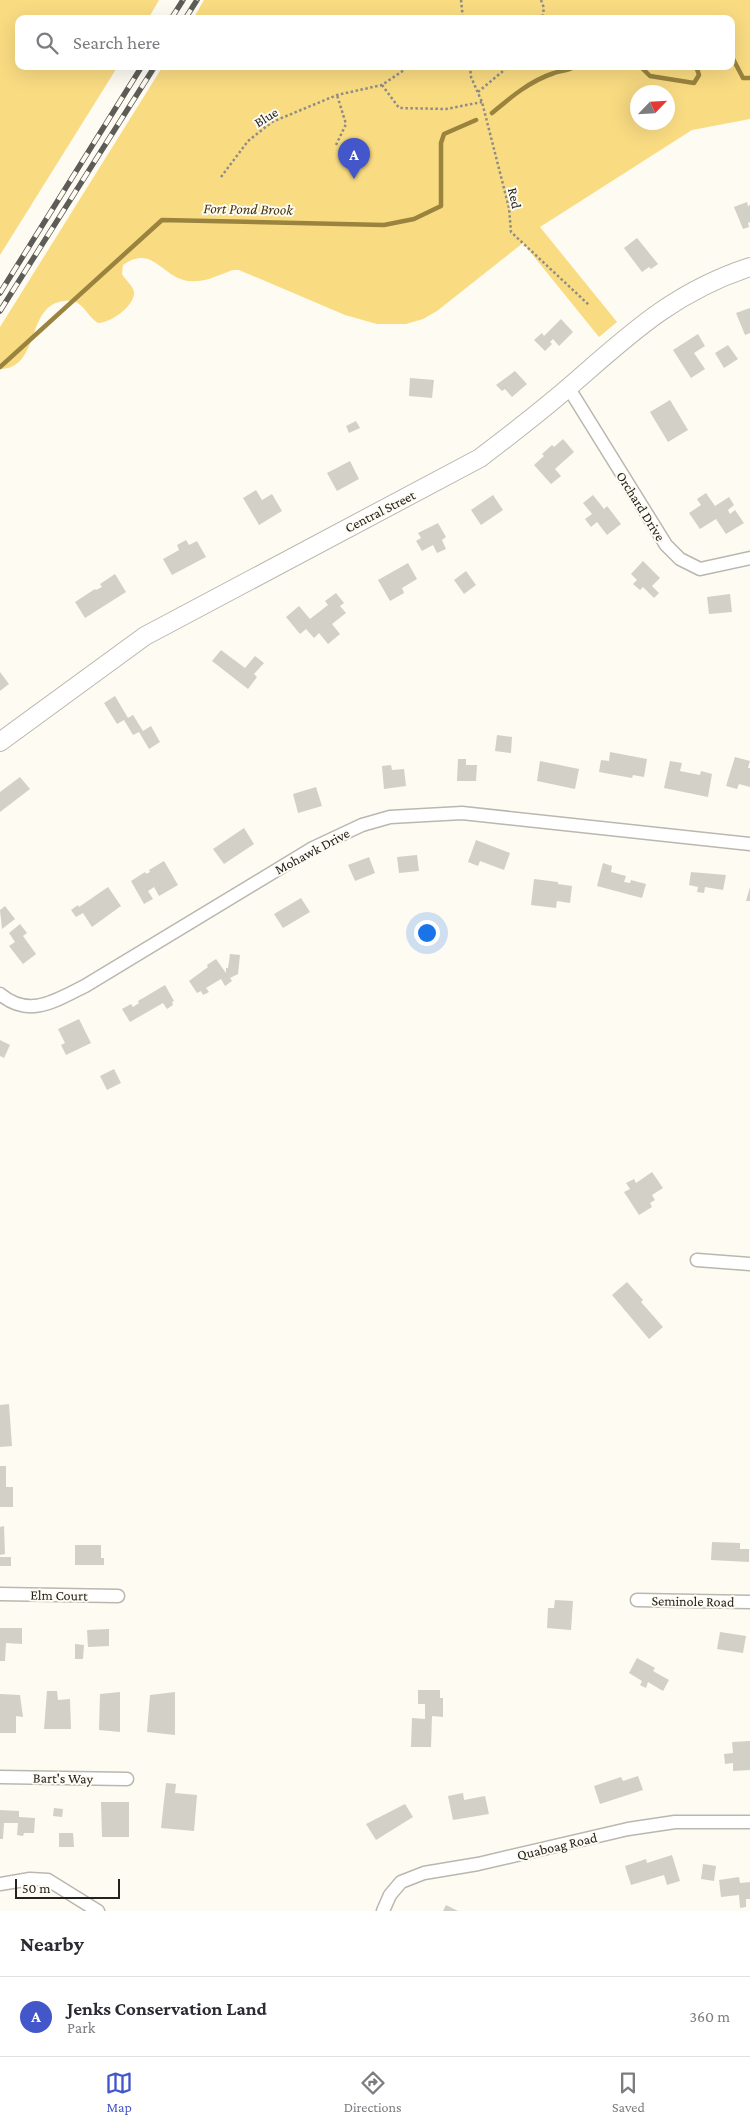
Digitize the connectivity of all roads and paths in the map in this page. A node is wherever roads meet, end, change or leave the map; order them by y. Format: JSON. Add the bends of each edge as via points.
{"nodes":[{"id":1,"x":461,"y":0,"type":"edge"},
{"id":2,"x":541,"y":0,"type":"edge"},
{"id":3,"x":463,"y":15,"type":"edge"},
{"id":4,"x":543,"y":15,"type":"edge"},
{"id":5,"x":404,"y":70,"type":"edge"},
{"id":6,"x":470,"y":70,"type":"edge"},
{"id":7,"x":504,"y":70,"type":"edge"},
{"id":8,"x":382,"y":85,"type":"junction"},
{"id":9,"x":478,"y":92,"type":"junction"},
{"id":10,"x":337,"y":95,"type":"junction"},
{"id":11,"x":482,"y":102,"type":"junction"},
{"id":12,"x":336,"y":145,"type":"dead end"},
{"id":13,"x":221,"y":177,"type":"dead end"},
{"id":14,"x":750,"y":267,"type":"edge"},
{"id":15,"x":589,"y":305,"type":"dead end"},
{"id":16,"x":568,"y":387,"type":"junction"},
{"id":17,"x":750,"y":558,"type":"edge"},
{"id":18,"x":0,"y":742,"type":"edge"},
{"id":19,"x":750,"y":844,"type":"edge"},
{"id":20,"x":0,"y":994,"type":"edge"},
{"id":21,"x":697,"y":1260,"type":"dead end"},
{"id":22,"x":750,"y":1264,"type":"edge"},
{"id":23,"x":0,"y":1594,"type":"edge"},
{"id":24,"x":118,"y":1596,"type":"dead end"},
{"id":25,"x":637,"y":1600,"type":"dead end"},
{"id":26,"x":750,"y":1602,"type":"edge"},
{"id":27,"x":0,"y":1777,"type":"edge"},
{"id":28,"x":126,"y":1779,"type":"dead end"},
{"id":29,"x":750,"y":1822,"type":"edge"},
{"id":30,"x":0,"y":1884,"type":"edge"},
{"id":31,"x":98,"y":1911,"type":"edge"},
{"id":32,"x":383,"y":1911,"type":"edge"}],
"edges":[{"from":1,"to":3,"type":"path"},
{"from":2,"to":4,"type":"path"},
{"from":5,"to":8,"type":"path","name":"Blue"},
{"from":6,"to":9,"type":"path","name":"Red"},
{"from":7,"to":9,"type":"path"},
{"from":8,"to":10,"type":"path","name":"Blue"},
{"from":8,"to":11,"type":"path","via":[[399,108],[446,109]]},
{"from":9,"to":11,"type":"path","name":"Red"},
{"from":10,"to":12,"type":"path","via":[[346,124]]},
{"from":10,"to":13,"type":"path","name":"Blue","via":[[272,122],[248,141]]},
{"from":11,"to":15,"type":"path","name":"Red","via":[[509,208],[511,232]]},
{"from":14,"to":16,"type":"street","name":"Central Street","via":[[668,305]]},
{"from":16,"to":17,"type":"street","name":"Orchard Drive","via":[[661,538],[680,559],[700,568]]},
{"from":16,"to":18,"type":"street","name":"Central Street","via":[[480,458],[145,636]]},
{"from":19,"to":20,"type":"street","name":"Mohawk Drive","via":[[462,813],[390,817],[362,825],[313,848],[55,1001],[38,1007],[22,1005]]},
{"from":21,"to":22,"type":"street"},
{"from":23,"to":24,"type":"street","name":"Elm Court"},
{"from":25,"to":26,"type":"street","name":"Seminole Road"},
{"from":27,"to":28,"type":"street","name":"Bart's Way"},
{"from":29,"to":32,"type":"street","name":"Quaboag Road","via":[[675,1822],[628,1829],[478,1864],[424,1873],[401,1882]]},
{"from":30,"to":31,"type":"street","via":[[45,1880]]}]}
